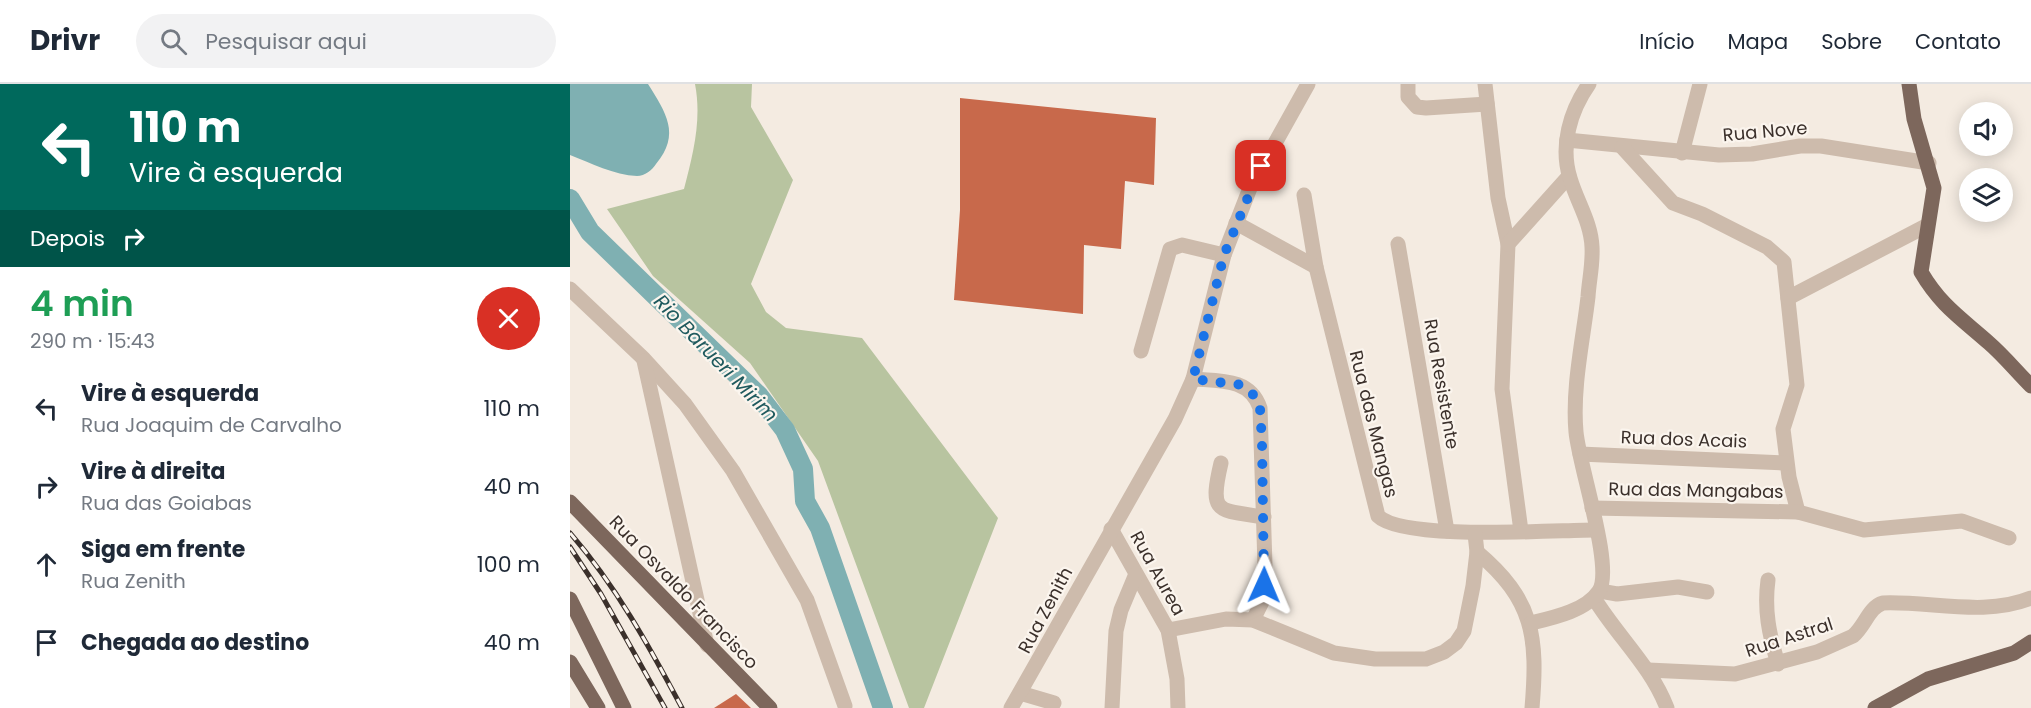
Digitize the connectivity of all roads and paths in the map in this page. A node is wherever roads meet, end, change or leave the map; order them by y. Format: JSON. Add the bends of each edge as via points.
{"nodes":[{"id":1,"x":1308,"y":84,"type":"edge"},
{"id":2,"x":1408,"y":84,"type":"edge"},
{"id":3,"x":1485,"y":84,"type":"edge"},
{"id":4,"x":1589,"y":84,"type":"edge"},
{"id":5,"x":1700,"y":84,"type":"edge"},
{"id":6,"x":1909,"y":84,"type":"edge"},
{"id":7,"x":1487,"y":104,"type":"junction"},
{"id":8,"x":1567,"y":140,"type":"junction"},
{"id":9,"x":1622,"y":147,"type":"junction"},
{"id":10,"x":1682,"y":153,"type":"junction"},
{"id":11,"x":1929,"y":163,"type":"junction"},
{"id":12,"x":1569,"y":176,"type":"junction"},
{"id":13,"x":1304,"y":195,"type":"dead end"},
{"id":14,"x":1236,"y":223,"type":"junction"},
{"id":15,"x":1926,"y":226,"type":"junction"},
{"id":16,"x":1398,"y":244,"type":"dead end"},
{"id":17,"x":1508,"y":244,"type":"junction"},
{"id":18,"x":1224,"y":255,"type":"junction"},
{"id":19,"x":1316,"y":267,"type":"junction"},
{"id":20,"x":570,"y":289,"type":"edge"},
{"id":21,"x":1788,"y":298,"type":"junction"},
{"id":22,"x":1141,"y":351,"type":"dead end"},
{"id":23,"x":644,"y":359,"type":"junction"},
{"id":24,"x":1193,"y":379,"type":"junction"},
{"id":25,"x":2031,"y":386,"type":"edge"},
{"id":26,"x":1580,"y":454,"type":"junction"},
{"id":27,"x":1786,"y":462,"type":"junction"},
{"id":28,"x":1221,"y":463,"type":"dead end"},
{"id":29,"x":570,"y":502,"type":"edge"},
{"id":30,"x":1592,"y":508,"type":"junction"},
{"id":31,"x":1798,"y":512,"type":"junction"},
{"id":32,"x":1264,"y":518,"type":"junction"},
{"id":33,"x":1111,"y":529,"type":"junction"},
{"id":34,"x":1595,"y":530,"type":"junction"},
{"id":35,"x":1447,"y":531,"type":"junction"},
{"id":36,"x":1521,"y":531,"type":"junction"},
{"id":37,"x":1475,"y":534,"type":"junction"},
{"id":38,"x":2009,"y":538,"type":"dead end"},
{"id":39,"x":1477,"y":552,"type":"junction"},
{"id":40,"x":1136,"y":574,"type":"junction"},
{"id":41,"x":1768,"y":580,"type":"dead end"},
{"id":42,"x":1707,"y":592,"type":"dead end"},
{"id":43,"x":1597,"y":594,"type":"junction"},
{"id":44,"x":2031,"y":598,"type":"edge"},
{"id":45,"x":572,"y":609,"type":"edge"},
{"id":46,"x":1253,"y":620,"type":"junction"},
{"id":47,"x":1531,"y":623,"type":"junction"},
{"id":48,"x":1168,"y":630,"type":"junction"},
{"id":49,"x":2031,"y":642,"type":"edge"},
{"id":50,"x":707,"y":645,"type":"junction"},
{"id":51,"x":570,"y":662,"type":"edge"},
{"id":52,"x":1778,"y":664,"type":"junction"},
{"id":53,"x":1648,"y":670,"type":"junction"},
{"id":54,"x":1020,"y":693,"type":"junction"},
{"id":55,"x":1054,"y":703,"type":"dead end"},
{"id":56,"x":845,"y":706,"type":"dead end"},
{"id":57,"x":598,"y":708,"type":"edge"},
{"id":58,"x":624,"y":708,"type":"edge"},
{"id":59,"x":770,"y":708,"type":"edge"},
{"id":60,"x":1011,"y":708,"type":"edge"},
{"id":61,"x":1112,"y":708,"type":"edge"},
{"id":62,"x":1178,"y":708,"type":"edge"},
{"id":63,"x":1532,"y":708,"type":"edge"},
{"id":64,"x":1667,"y":708,"type":"edge"},
{"id":65,"x":1875,"y":708,"type":"edge"}],
"edges":[{"from":1,"to":14,"type":"street","via":[[1261,166]]},
{"from":2,"to":7,"type":"street","via":[[1408,98],[1417,106]]},
{"from":3,"to":7,"type":"street"},
{"from":4,"to":8,"type":"street","via":[[1571,114]]},
{"from":5,"to":10,"type":"street"},
{"from":6,"to":11,"type":"main road","via":[[1914,119]]},
{"from":7,"to":17,"type":"street","via":[[1498,198]]},
{"from":8,"to":9,"type":"street","name":"Rua Nove"},
{"from":8,"to":12,"type":"street"},
{"from":9,"to":10,"type":"street","name":"Rua Nove"},
{"from":9,"to":21,"type":"street","name":"Rua das Mangabas","via":[[1673,203],[1777,254],[1784,262]]},
{"from":10,"to":11,"type":"street","name":"Rua Nove","via":[[1752,154],[1821,146]]},
{"from":11,"to":15,"type":"main road","via":[[1934,188]]},
{"from":12,"to":17,"type":"street"},
{"from":12,"to":26,"type":"street","via":[[1592,246],[1576,410]]},
{"from":13,"to":19,"type":"street","name":"Rua das Mangas"},
{"from":14,"to":18,"type":"street","name":"Rua Zenith"},
{"from":14,"to":19,"type":"street"},
{"from":15,"to":21,"type":"street"},
{"from":15,"to":25,"type":"main road","via":[[1922,272],[1929,285],[1958,319],[1988,342]]},
{"from":16,"to":35,"type":"street","name":"Rua Resistente"},
{"from":17,"to":36,"type":"street","via":[[1502,389]]},
{"from":18,"to":22,"type":"street","via":[[1182,245],[1170,249]]},
{"from":18,"to":24,"type":"street","name":"Rua Zenith"},
{"from":19,"to":35,"type":"street","name":"Rua das Mangas","via":[[1374,509],[1384,522],[1393,525]]},
{"from":20,"to":23,"type":"street"},
{"from":21,"to":27,"type":"street","name":"Rua das Mangabas","via":[[1797,385],[1783,429]]},
{"from":23,"to":50,"type":"street"},
{"from":23,"to":56,"type":"street","via":[[709,436],[773,537],[807,600]]},
{"from":24,"to":32,"type":"street","via":[[1242,385],[1257,398]]},
{"from":24,"to":33,"type":"street","name":"Rua Zenith","via":[[1175,419]]},
{"from":26,"to":27,"type":"street","name":"Rua dos Acais"},
{"from":26,"to":30,"type":"street"},
{"from":27,"to":31,"type":"street","name":"Rua das Mangabas"},
{"from":28,"to":32,"type":"street","via":[[1214,495],[1218,506],[1225,511]]},
{"from":29,"to":50,"type":"main road","name":"Rua Osvaldo Francisco"},
{"from":30,"to":31,"type":"street","name":"Rua das Mangabas"},
{"from":30,"to":34,"type":"street"},
{"from":31,"to":38,"type":"street","name":"Rua das Mangabas","via":[[1864,530],[1962,521]]},
{"from":32,"to":46,"type":"street","via":[[1263,600]]},
{"from":33,"to":40,"type":"street","name":"Rua Aurea"},
{"from":33,"to":54,"type":"street","name":"Rua Zenith"},
{"from":34,"to":36,"type":"street","name":"Rua das Mangas"},
{"from":34,"to":43,"type":"street","via":[[1605,568]]},
{"from":35,"to":37,"type":"street","name":"Rua das Mangas"},
{"from":36,"to":37,"type":"street","name":"Rua das Mangas"},
{"from":37,"to":39,"type":"street"},
{"from":39,"to":46,"type":"street","via":[[1464,631],[1444,652],[1426,659],[1334,653]]},
{"from":39,"to":47,"type":"street","via":[[1509,584]]},
{"from":40,"to":48,"type":"street","name":"Rua Aurea"},
{"from":40,"to":61,"type":"street","via":[[1116,631]]},
{"from":41,"to":52,"type":"street","via":[[1767,628]]},
{"from":42,"to":43,"type":"street","via":[[1678,587]]},
{"from":43,"to":47,"type":"street","via":[[1576,609]]},
{"from":43,"to":53,"type":"street","via":[[1613,627]]},
{"from":44,"to":52,"type":"street","name":"Rua Astral","via":[[1982,607],[1877,605],[1853,636]]},
{"from":45,"to":58,"type":"main road"},
{"from":46,"to":48,"type":"street","via":[[1226,619]]},
{"from":47,"to":63,"type":"street"},
{"from":48,"to":62,"type":"street","name":"Rua Aurea"},
{"from":49,"to":65,"type":"main road","via":[[2014,653],[1928,679]]},
{"from":50,"to":59,"type":"main road","name":"Rua Osvaldo Francisco"},
{"from":51,"to":57,"type":"main road"},
{"from":52,"to":53,"type":"street","name":"Rua Astral","via":[[1735,674]]},
{"from":53,"to":64,"type":"street"},
{"from":54,"to":55,"type":"street"},
{"from":54,"to":60,"type":"street","name":"Rua Zenith"}]}
